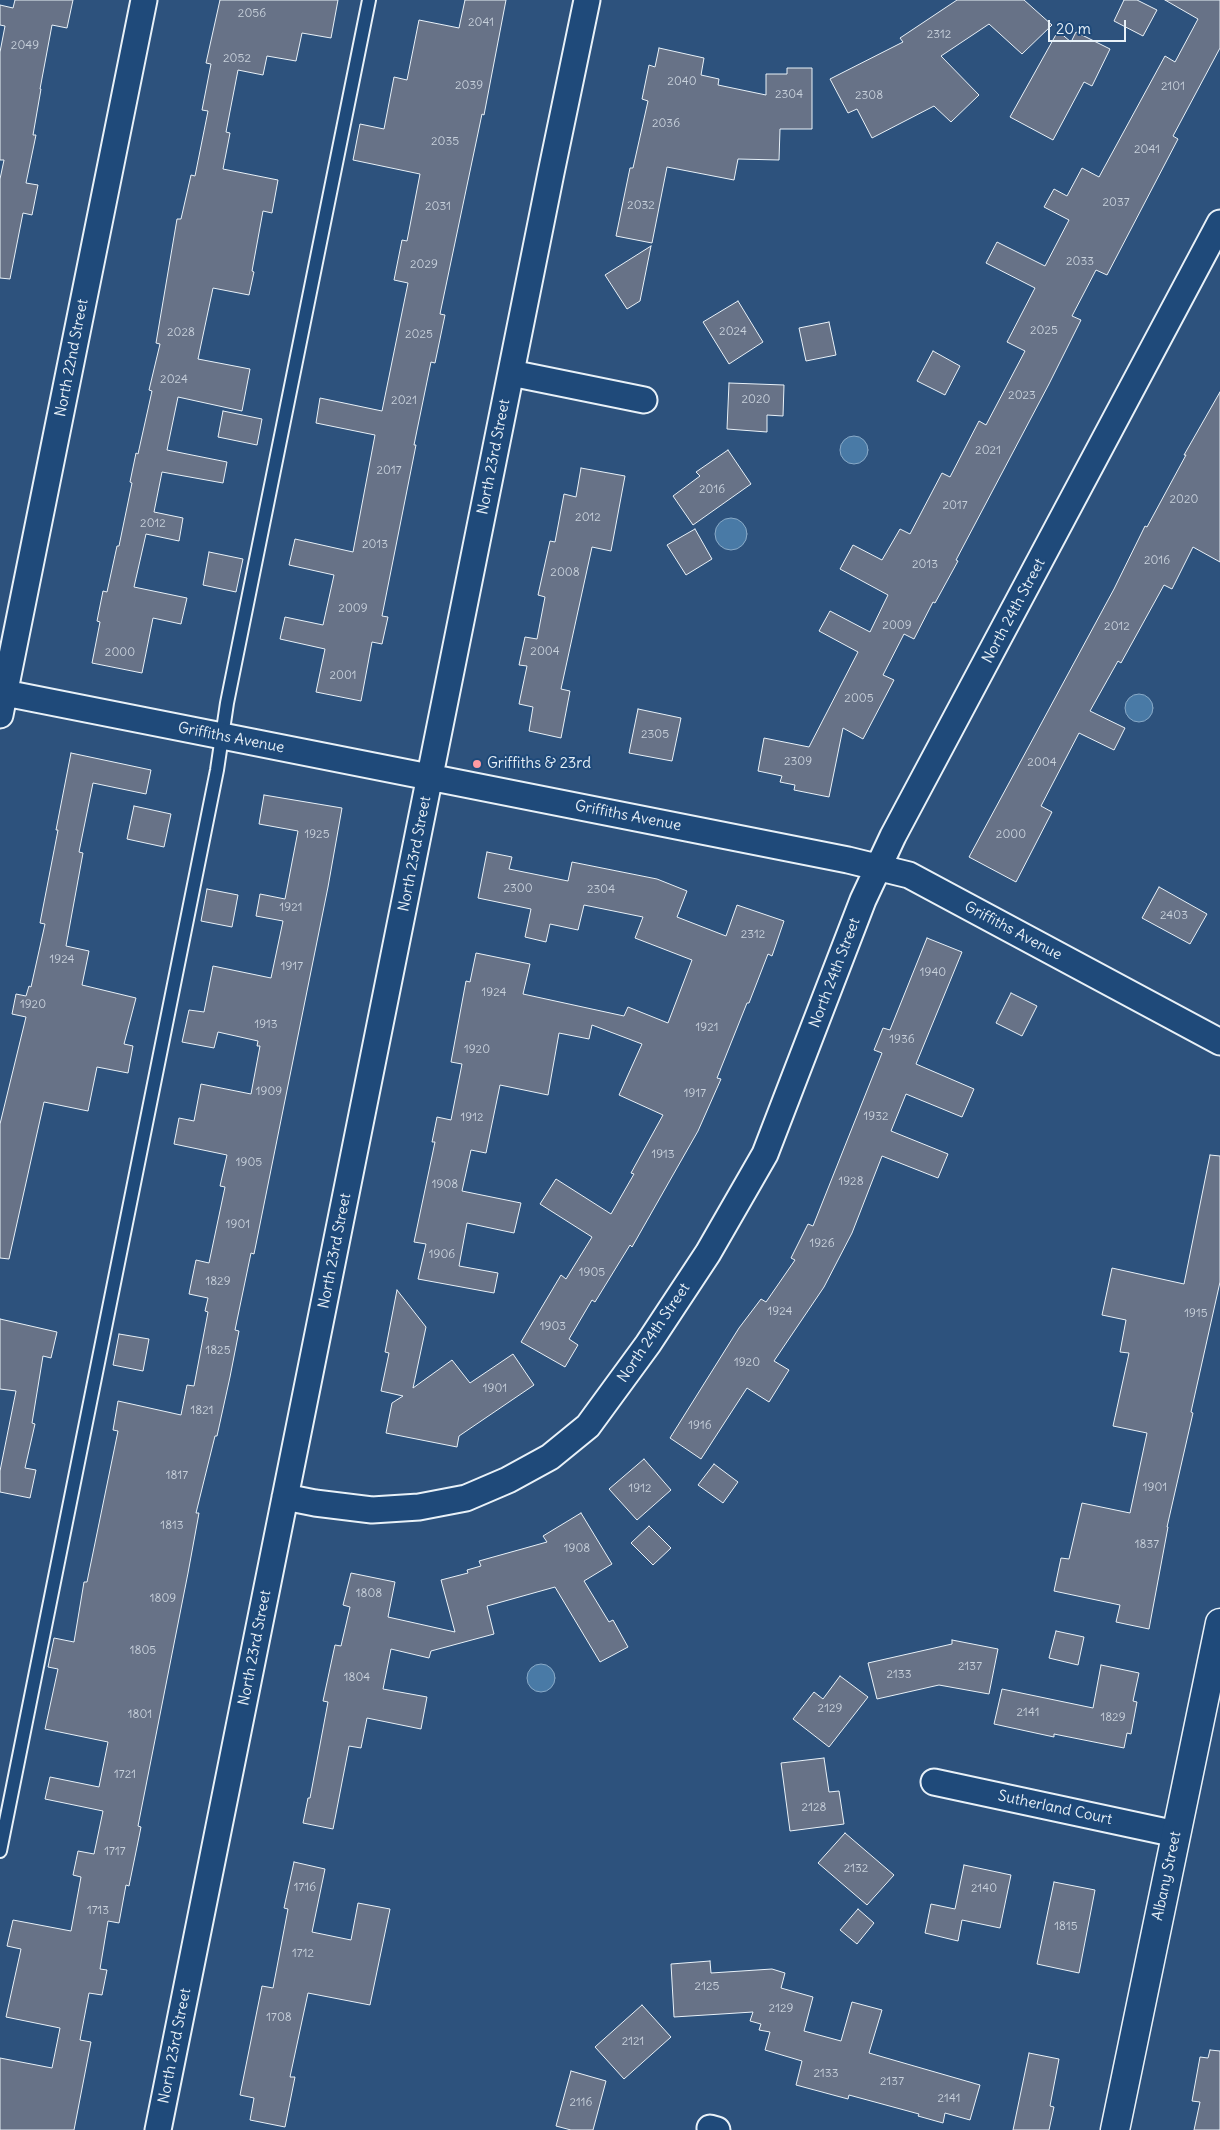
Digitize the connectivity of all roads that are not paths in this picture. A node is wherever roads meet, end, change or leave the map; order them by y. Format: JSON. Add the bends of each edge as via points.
{"nodes":[{"id":1,"x":144,"y":0,"type":"edge"},
{"id":2,"x":369,"y":0,"type":"edge"},
{"id":3,"x":587,"y":0,"type":"edge"},
{"id":4,"x":1220,"y":223,"type":"edge"},
{"id":5,"x":512,"y":373,"type":"junction"},
{"id":6,"x":644,"y":400,"type":"dead end"},
{"id":7,"x":2,"y":700,"type":"edge"},
{"id":8,"x":221,"y":736,"type":"junction"},
{"id":9,"x":430,"y":777,"type":"junction"},
{"id":10,"x":879,"y":868,"type":"junction"},
{"id":11,"x":1220,"y":1042,"type":"edge"},
{"id":12,"x":285,"y":1497,"type":"junction"},
{"id":13,"x":1220,"y":1623,"type":"edge"},
{"id":14,"x":934,"y":1782,"type":"dead end"},
{"id":15,"x":1176,"y":1834,"type":"junction"},
{"id":16,"x":0,"y":1851,"type":"edge"},
{"id":17,"x":158,"y":2130,"type":"edge"},
{"id":18,"x":1115,"y":2130,"type":"edge"}],
"edges":[{"from":1,"to":7,"type":"street","name":"North 22nd Street"},
{"from":2,"to":8,"type":"lane"},
{"from":3,"to":5,"type":"street","name":"North 23rd Street"},
{"from":4,"to":10,"type":"street","name":"North 24th Street","via":[[893,836]]},
{"from":5,"to":6,"type":"street"},
{"from":5,"to":9,"type":"street","name":"North 23rd Street"},
{"from":7,"to":8,"type":"street","name":"Griffiths Avenue"},
{"from":8,"to":9,"type":"street","name":"Griffiths Avenue"},
{"from":8,"to":16,"type":"lane","via":[[215,780]]},
{"from":9,"to":10,"type":"street","name":"Griffiths Avenue"},
{"from":9,"to":12,"type":"street","name":"North 23rd Street"},
{"from":10,"to":11,"type":"street","name":"Griffiths Avenue","via":[[909,876]]},
{"from":10,"to":12,"type":"street","name":"North 24th Street","via":[[765,1154],[708,1253],[648,1344],[588,1426],[550,1457],[466,1498],[419,1507],[372,1510]]},
{"from":12,"to":17,"type":"street","name":"North 23rd Street"},
{"from":13,"to":15,"type":"street","name":"Albany Street"},
{"from":14,"to":15,"type":"street","name":"Sutherland Court"},
{"from":15,"to":18,"type":"street","name":"Albany Street"}]}
